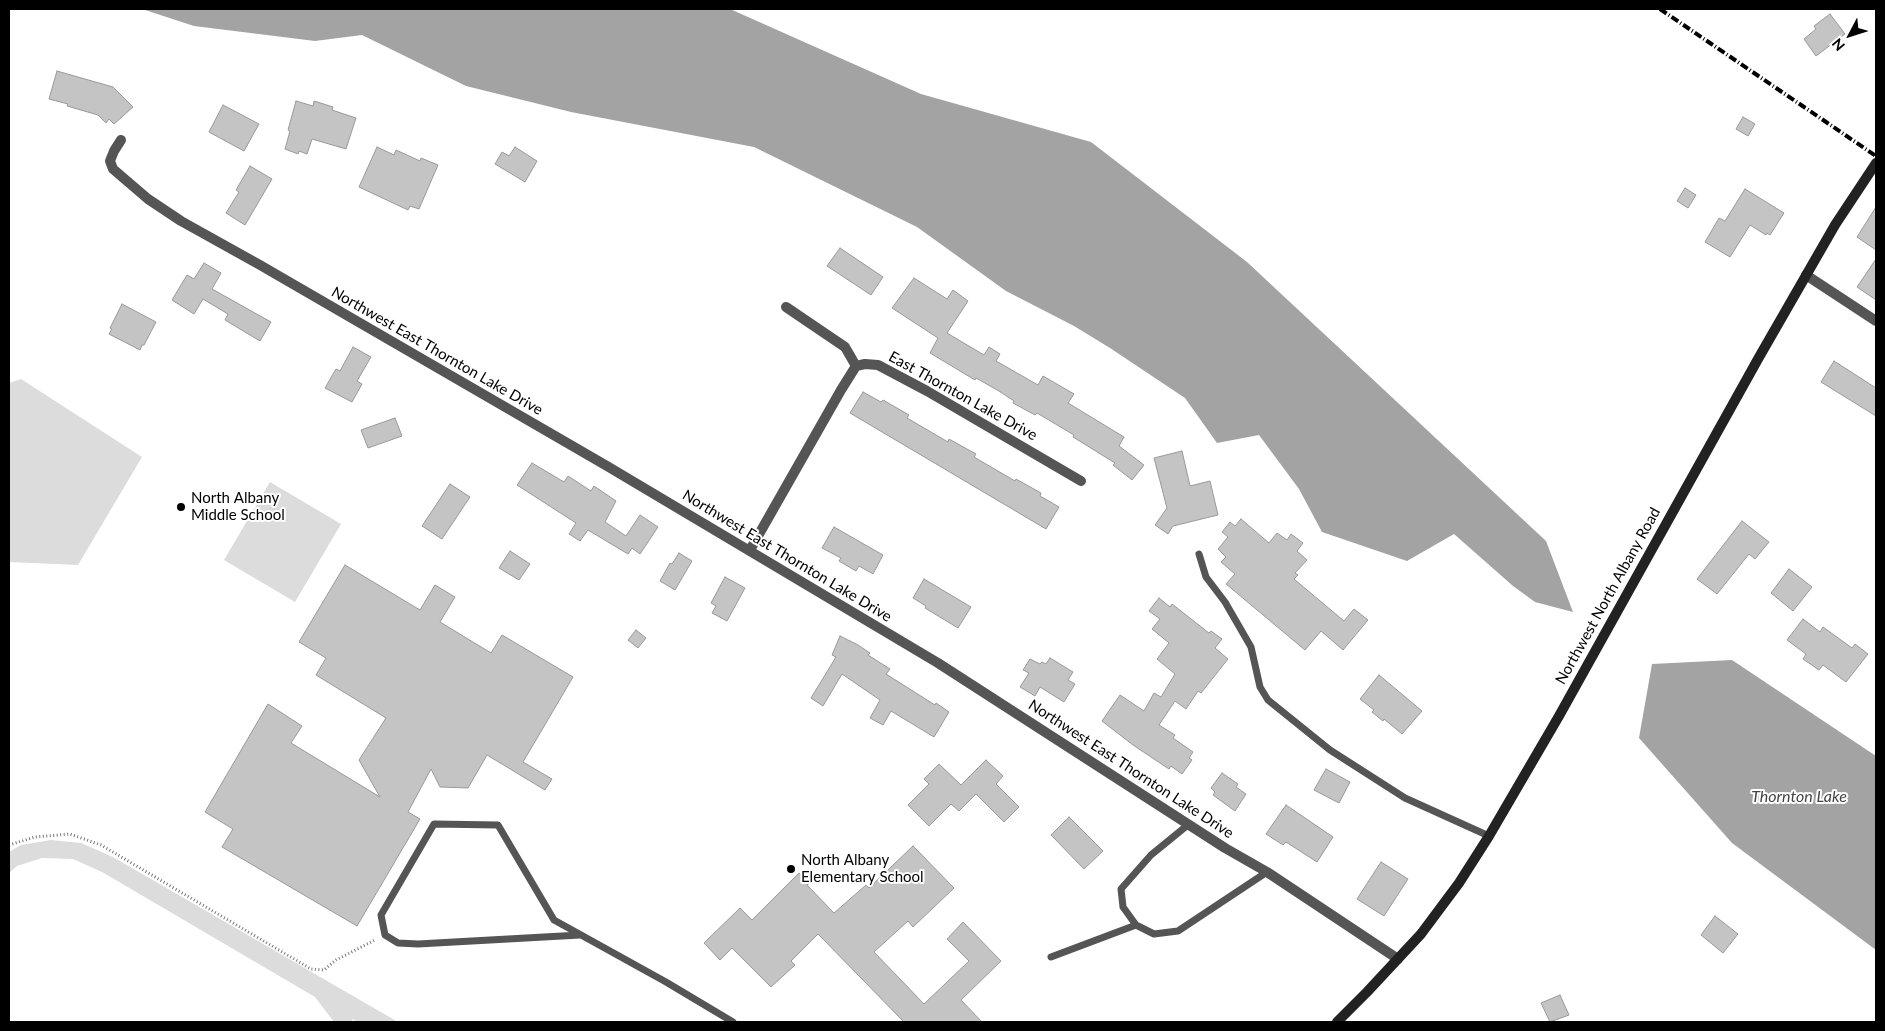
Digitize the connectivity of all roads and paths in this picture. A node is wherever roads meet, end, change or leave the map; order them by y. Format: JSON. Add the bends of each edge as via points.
{"nodes":[{"id":1,"x":121,"y":140,"type":"dead end"},
{"id":2,"x":1876,"y":163,"type":"edge"},
{"id":3,"x":1806,"y":274,"type":"junction"},
{"id":4,"x":786,"y":307,"type":"dead end"},
{"id":5,"x":1876,"y":321,"type":"edge"},
{"id":6,"x":856,"y":366,"type":"junction"},
{"id":7,"x":1081,"y":480,"type":"dead end"},
{"id":8,"x":750,"y":550,"type":"junction"},
{"id":9,"x":1199,"y":554,"type":"dead end"},
{"id":10,"x":1189,"y":824,"type":"junction"},
{"id":11,"x":1489,"y":836,"type":"junction"},
{"id":12,"x":9,"y":845,"type":"edge"},
{"id":13,"x":1267,"y":872,"type":"junction"},
{"id":14,"x":1136,"y":925,"type":"junction"},
{"id":15,"x":384,"y":935,"type":"junction"},
{"id":16,"x":580,"y":935,"type":"junction"},
{"id":17,"x":1051,"y":957,"type":"dead end"},
{"id":18,"x":1398,"y":959,"type":"junction"},
{"id":19,"x":733,"y":1022,"type":"edge"},
{"id":20,"x":1337,"y":1022,"type":"edge"}],
"edges":[{"from":1,"to":8,"type":"street","name":"Northwest East Thornton Lake Drive","via":[[110,161],[113,169],[181,221]]},
{"from":2,"to":3,"type":"main road","name":"Northwest North Albany Road"},
{"from":3,"to":5,"type":"street"},
{"from":3,"to":11,"type":"main road","name":"Northwest North Albany Road"},
{"from":4,"to":6,"type":"street","via":[[845,347]]},
{"from":6,"to":7,"type":"street","name":"East Thornton Lake Drive","via":[[878,365]]},
{"from":6,"to":8,"type":"street"},
{"from":8,"to":10,"type":"street","name":"Northwest East Thornton Lake Drive","via":[[938,663]]},
{"from":9,"to":11,"type":"lane","via":[[1206,577],[1225,602],[1251,648],[1260,687],[1268,700],[1330,750],[1404,798]]},
{"from":10,"to":13,"type":"street","name":"Northwest East Thornton Lake Drive"},
{"from":10,"to":14,"type":"lane","via":[[1151,855],[1121,889],[1123,907]]},
{"from":11,"to":18,"type":"main road","name":"Northwest North Albany Road","via":[[1459,883]]},
{"from":12,"to":15,"type":"path","via":[[34,837],[70,834],[101,845],[311,970],[324,970],[336,960]]},
{"from":13,"to":14,"type":"lane","via":[[1178,931],[1154,934]]},
{"from":13,"to":18,"type":"street","name":"Northwest East Thornton Lake Drive"},
{"from":14,"to":17,"type":"lane"},
{"from":15,"to":16,"type":"lane","via":[[398,943],[418,944]]},
{"from":15,"to":16,"type":"lane","via":[[381,915],[434,824],[498,825],[554,920]]},
{"from":16,"to":19,"type":"lane"},
{"from":18,"to":20,"type":"main road","name":"Northwest North Albany Road"}]}
